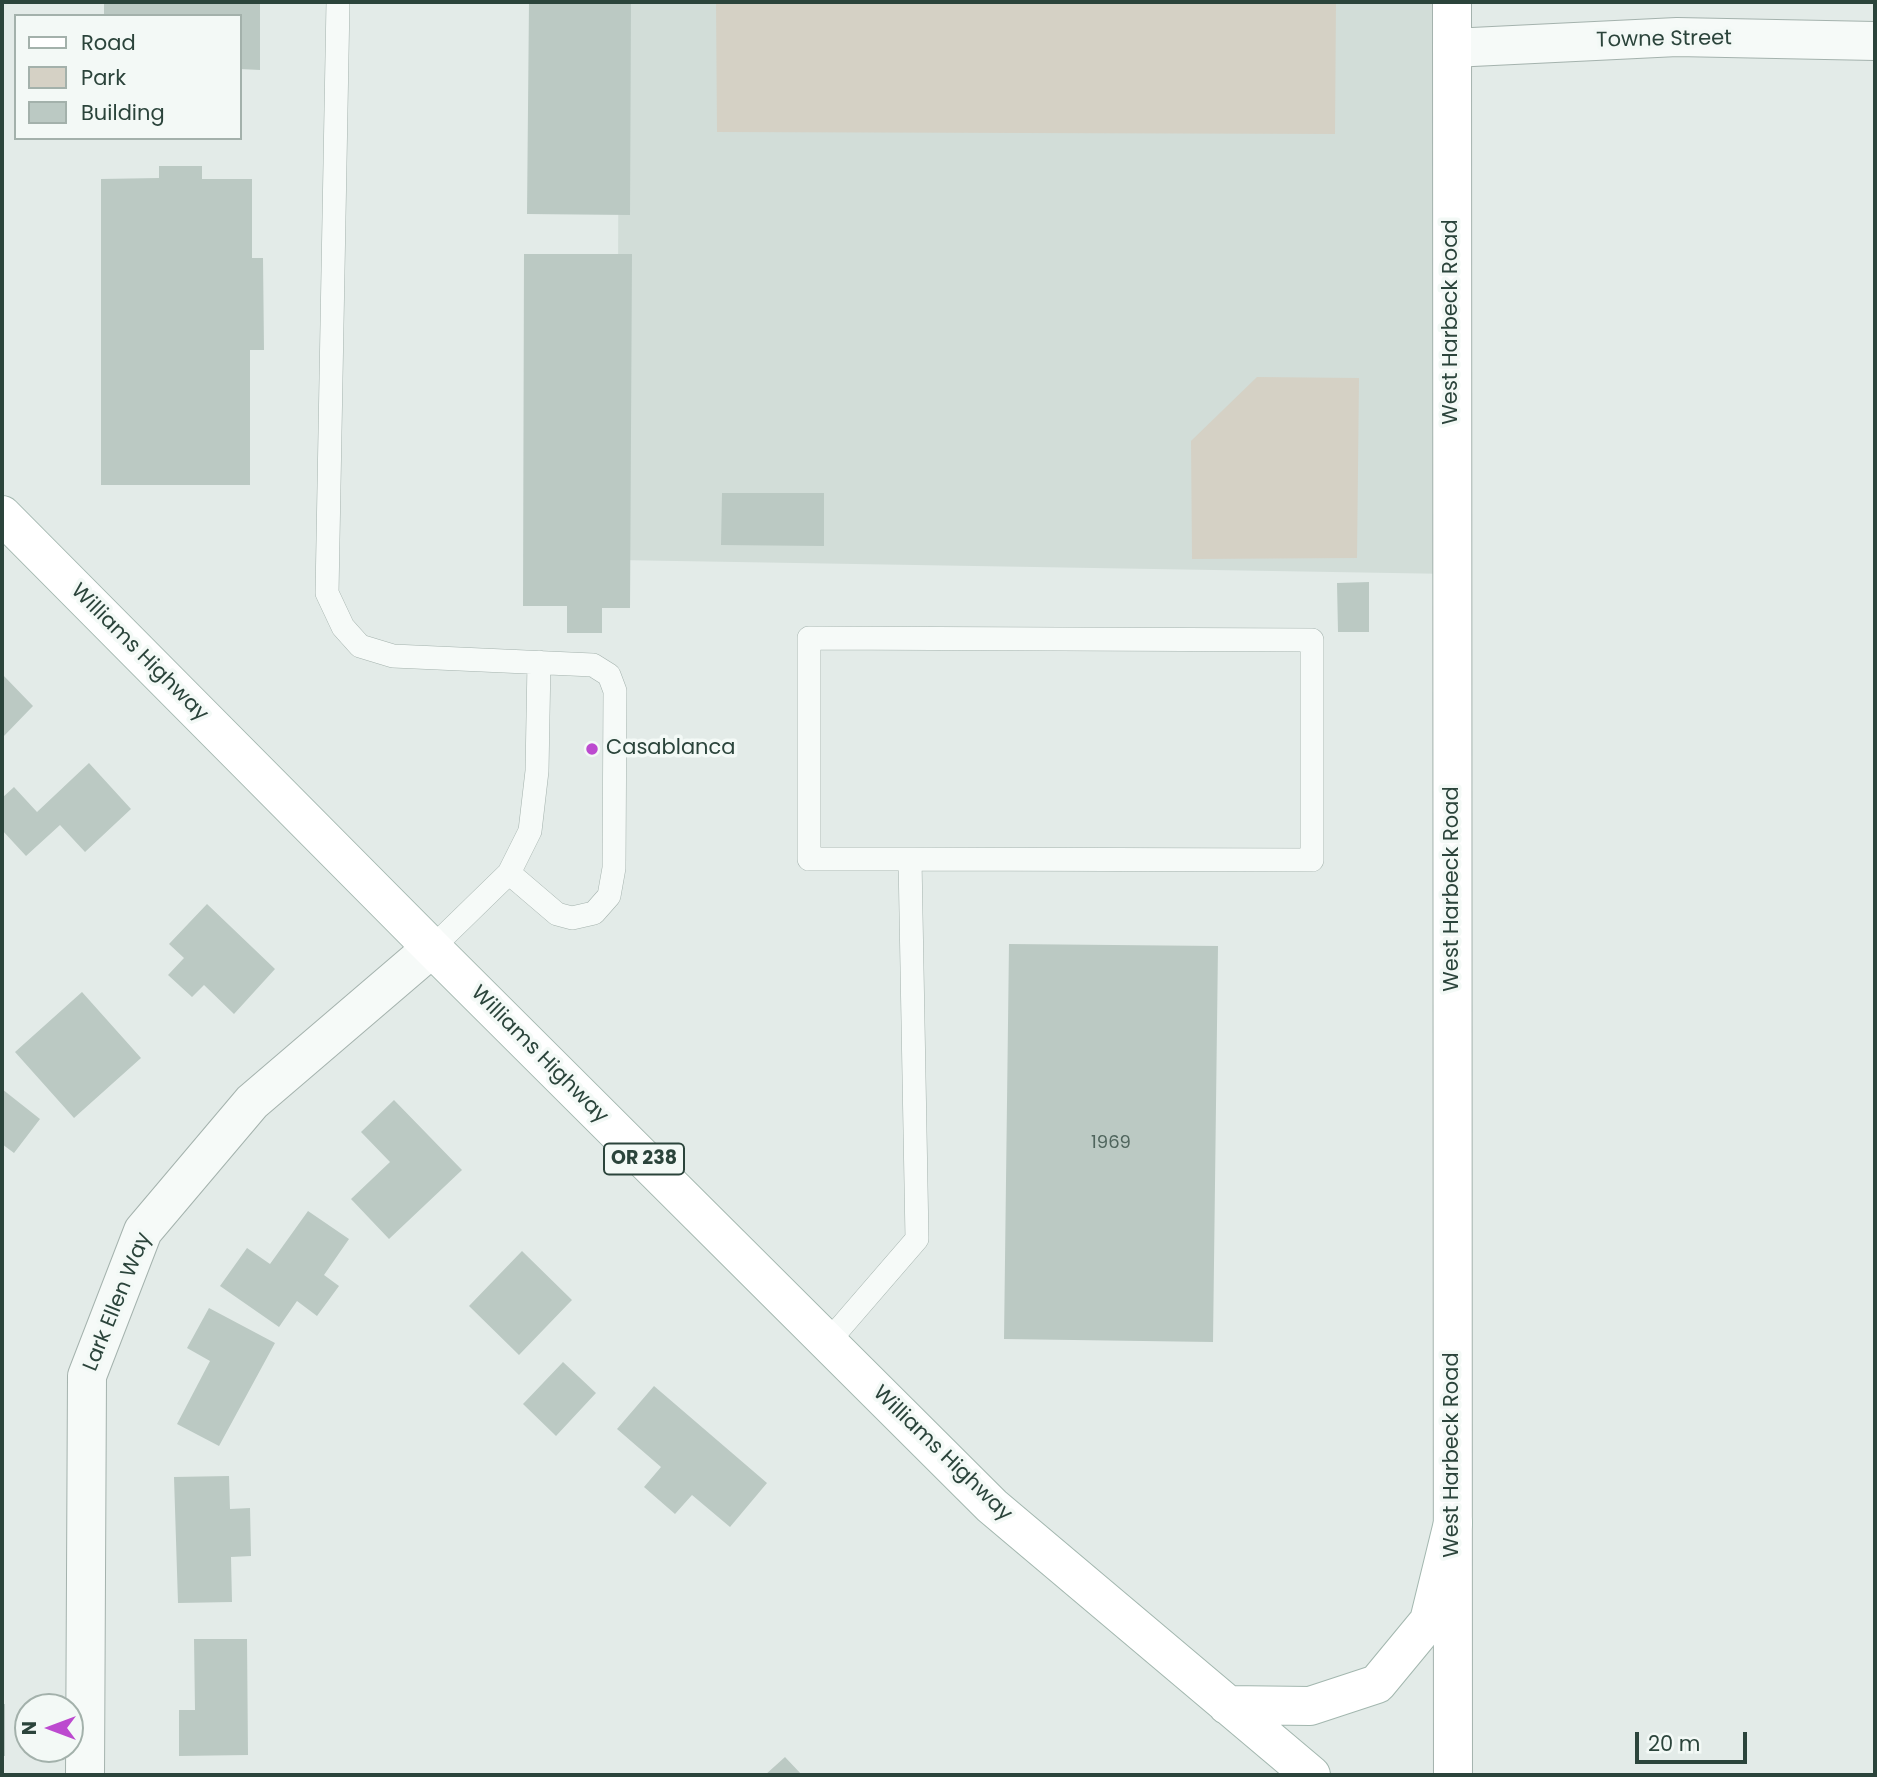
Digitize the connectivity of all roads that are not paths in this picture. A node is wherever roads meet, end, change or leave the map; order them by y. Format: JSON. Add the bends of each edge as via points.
{"nodes":[{"id":1,"x":338,"y":2,"type":"edge"},
{"id":2,"x":1452,"y":2,"type":"edge"},
{"id":3,"x":1875,"y":41,"type":"edge"},
{"id":4,"x":1452,"y":48,"type":"junction"},
{"id":5,"x":2,"y":515,"type":"edge"},
{"id":6,"x":539,"y":662,"type":"junction"},
{"id":7,"x":911,"y":859,"type":"junction"},
{"id":8,"x":509,"y":873,"type":"junction"},
{"id":9,"x":432,"y":948,"type":"junction"},
{"id":10,"x":828,"y":1342,"type":"junction"},
{"id":11,"x":1453,"y":1523,"type":"junction"},
{"id":12,"x":1227,"y":1705,"type":"junction"},
{"id":13,"x":85,"y":1775,"type":"edge"},
{"id":14,"x":1311,"y":1775,"type":"edge"},
{"id":15,"x":1453,"y":1775,"type":"edge"}],
"edges":[{"from":1,"to":6,"type":"lane","via":[[327,593],[343,627],[360,646],[393,656]]},
{"from":2,"to":4,"type":"main road","name":"West Harbeck Road"},
{"from":3,"to":4,"type":"street","name":"Towne Street","via":[[1677,37]]},
{"from":4,"to":11,"type":"main road","name":"West Harbeck Road"},
{"from":5,"to":9,"type":"main road","name":"Williams Highway","number":"OR 238"},
{"from":6,"to":8,"type":"lane","via":[[537,771],[530,831]]},
{"from":6,"to":8,"type":"lane","via":[[593,665],[609,675],[615,691],[614,868],[609,896],[594,913],[572,918],[557,914]]},
{"from":7,"to":7,"type":"lane","via":[[1312,860],[1312,640],[809,638],[808,859]]},
{"from":7,"to":10,"type":"lane","via":[[917,1238]]},
{"from":8,"to":9,"type":"lane"},
{"from":9,"to":10,"type":"main road","name":"Williams Highway","number":"OR 238"},
{"from":9,"to":13,"type":"street","name":"Lark Ellen Way","via":[[252,1102],[143,1231],[87,1376]]},
{"from":10,"to":12,"type":"main road","name":"Williams Highway","number":"OR 238","via":[[992,1506]]},
{"from":11,"to":12,"type":"main road","via":[[1429,1620],[1377,1685],[1310,1706]]},
{"from":11,"to":15,"type":"main road","name":"West Harbeck Road"},
{"from":12,"to":14,"type":"main road","name":"Williams Highway","number":"OR 238"}]}
